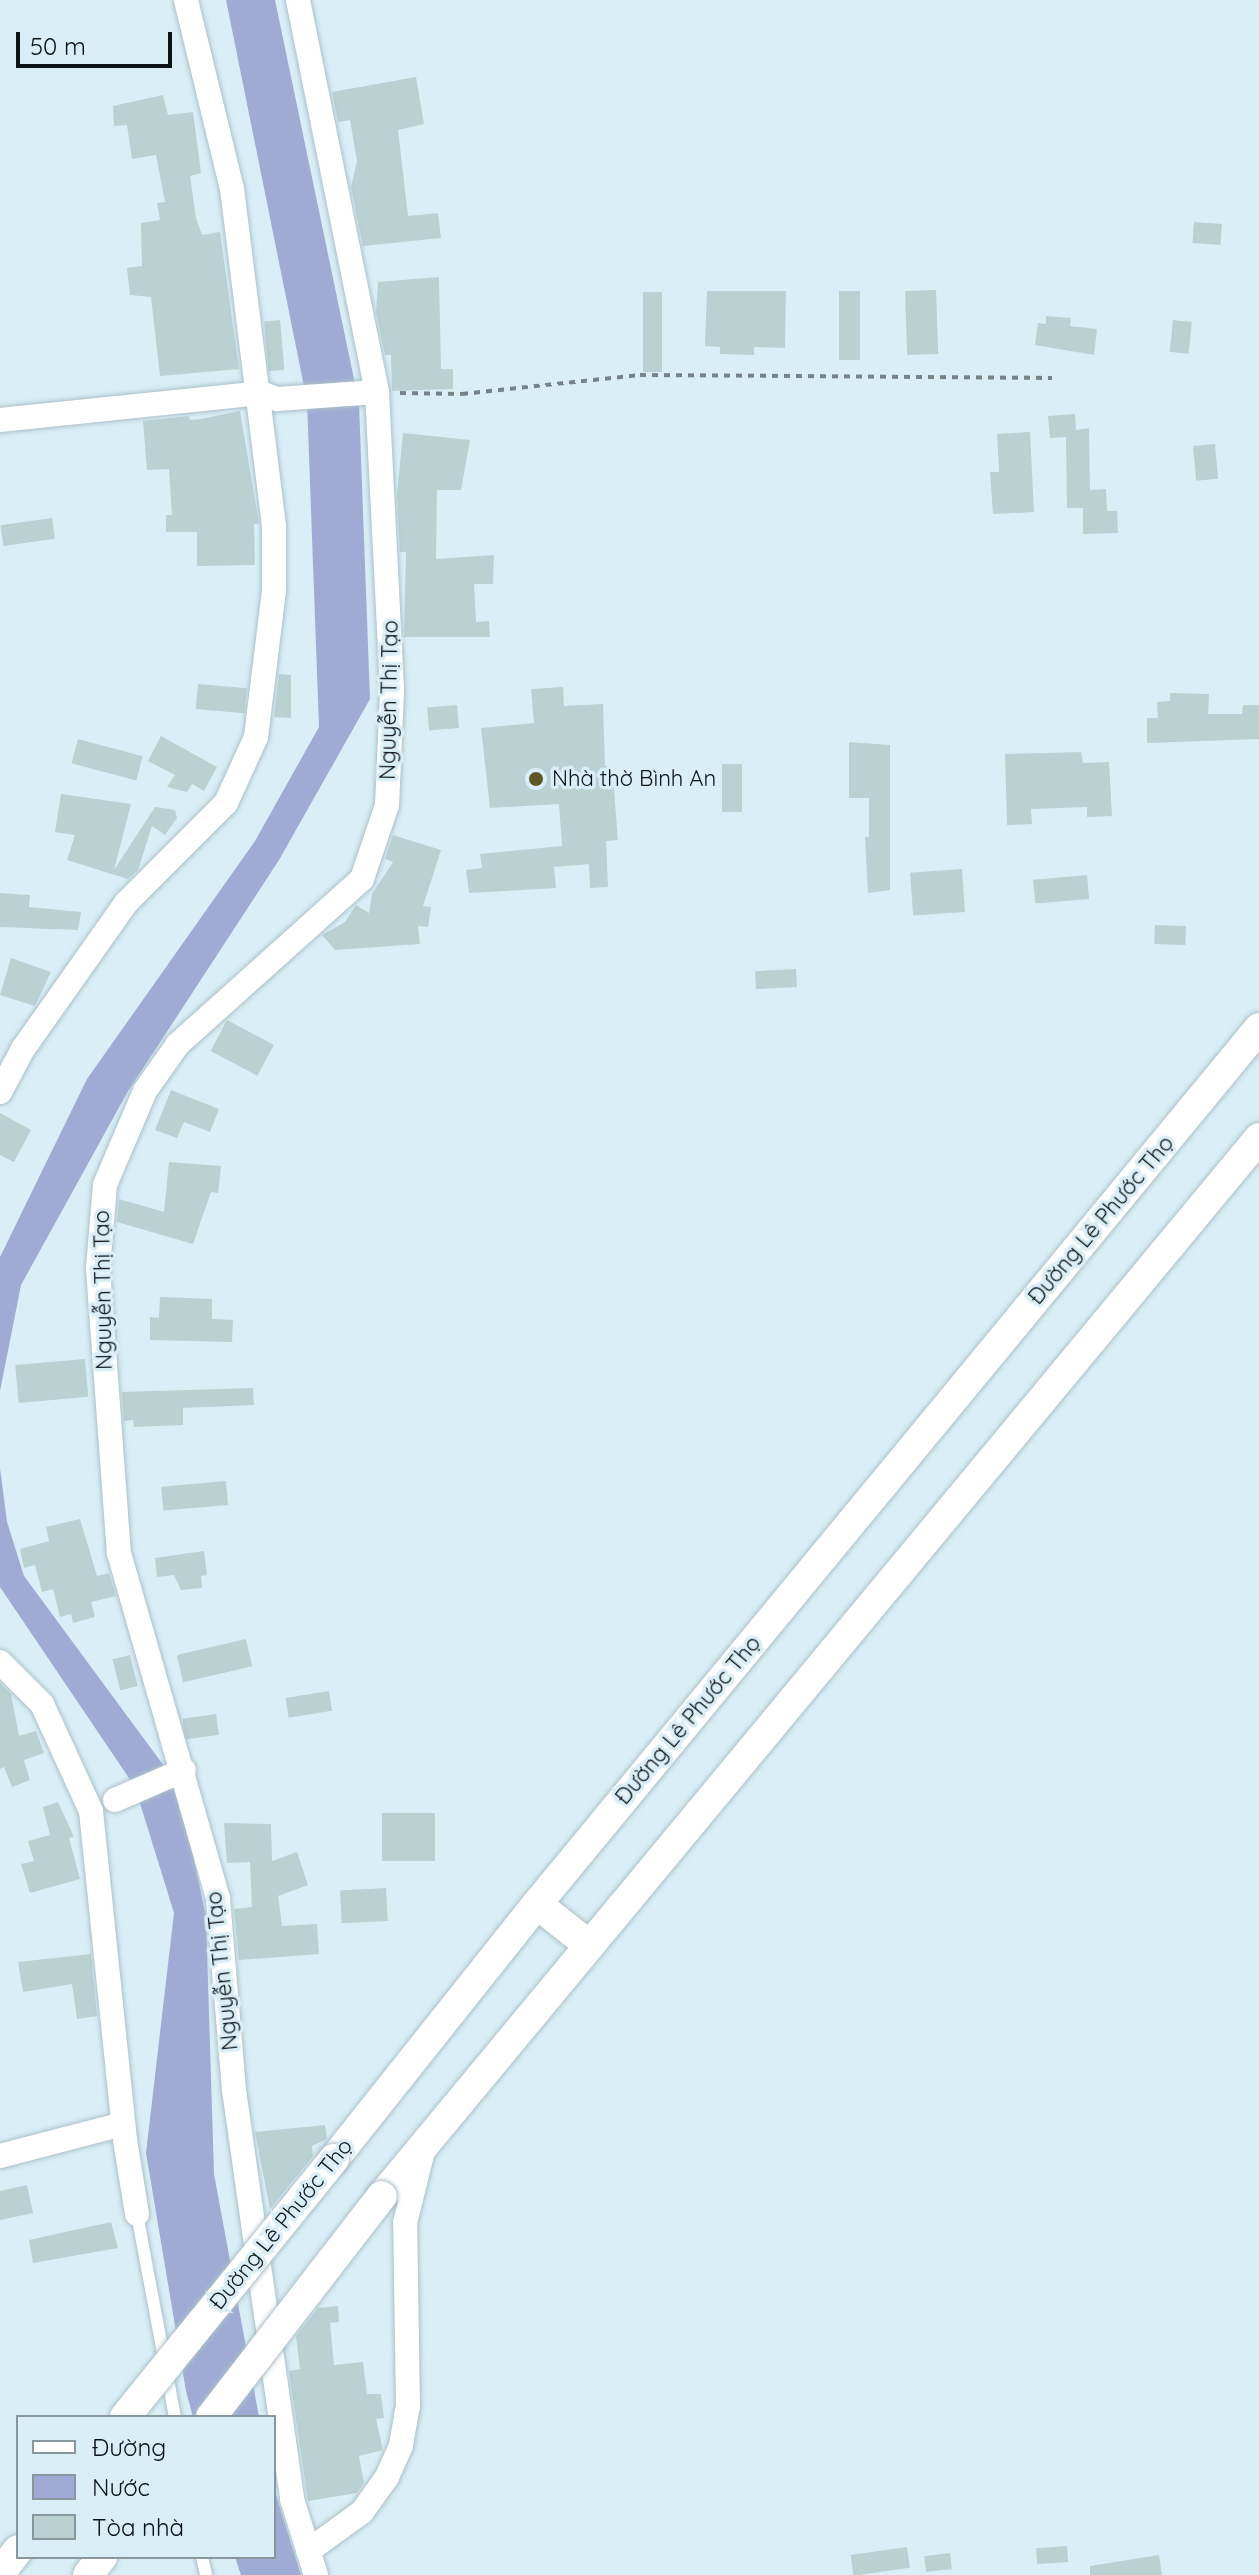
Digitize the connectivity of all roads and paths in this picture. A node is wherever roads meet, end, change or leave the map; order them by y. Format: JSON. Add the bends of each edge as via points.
{"nodes":[{"id":1,"x":186,"y":0,"type":"edge"},
{"id":2,"x":298,"y":0,"type":"edge"},
{"id":3,"x":1052,"y":378,"type":"dead end"},
{"id":4,"x":369,"y":392,"type":"junction"},
{"id":5,"x":269,"y":396,"type":"junction"},
{"id":6,"x":0,"y":420,"type":"edge"},
{"id":7,"x":1259,"y":1028,"type":"edge"},
{"id":8,"x":0,"y":1092,"type":"edge"},
{"id":9,"x":1259,"y":1138,"type":"edge"},
{"id":10,"x":0,"y":1662,"type":"edge"},
{"id":11,"x":181,"y":1771,"type":"junction"},
{"id":12,"x":115,"y":1800,"type":"joint"},
{"id":13,"x":91,"y":1811,"type":"junction"},
{"id":14,"x":537,"y":1904,"type":"junction"},
{"id":15,"x":589,"y":1945,"type":"junction"},
{"id":16,"x":123,"y":2124,"type":"junction"},
{"id":17,"x":428,"y":2139,"type":"junction"},
{"id":18,"x":0,"y":2156,"type":"edge"},
{"id":19,"x":137,"y":2214,"type":"joint"},
{"id":20,"x":127,"y":2415,"type":"edge"},
{"id":21,"x":175,"y":2415,"type":"edge"},
{"id":22,"x":213,"y":2415,"type":"edge"},
{"id":23,"x":308,"y":2551,"type":"junction"},
{"id":24,"x":16,"y":2553,"type":"edge"},
{"id":25,"x":100,"y":2559,"type":"edge"},
{"id":26,"x":0,"y":2573,"type":"edge"},
{"id":27,"x":88,"y":2575,"type":"edge"},
{"id":28,"x":316,"y":2575,"type":"edge"}],
"edges":[{"from":1,"to":5,"type":"street","via":[[232,189]]},
{"from":2,"to":4,"type":"street","name":"Nguyễn Thị Tạo"},
{"from":3,"to":4,"type":"path","via":[[640,375],[462,394]]},
{"from":4,"to":5,"type":"street"},
{"from":4,"to":11,"type":"street","name":"Nguyễn Thị Tạo","via":[[392,692],[387,805],[378,837],[362,879],[178,1044],[145,1091],[120,1142],[100,1207],[98,1269],[119,1553]]},
{"from":5,"to":6,"type":"street"},
{"from":5,"to":8,"type":"street","via":[[274,590],[256,737],[226,803],[126,903],[23,1049]]},
{"from":7,"to":14,"type":"street","name":"Đường Lê Phước Thọ"},
{"from":9,"to":15,"type":"street"},
{"from":10,"to":13,"type":"street","via":[[42,1704]]},
{"from":11,"to":12,"type":"street"},
{"from":11,"to":23,"type":"street","name":"Nguyễn Thị Tạo","via":[[218,1899],[234,2090],[292,2499]]},
{"from":12,"to":13,"type":"lane"},
{"from":13,"to":16,"type":"street"},
{"from":14,"to":15,"type":"street"},
{"from":14,"to":20,"type":"street","name":"Đường Lê Phước Thọ","bridge":true},
{"from":15,"to":17,"type":"street"},
{"from":16,"to":18,"type":"street"},
{"from":16,"to":19,"type":"street"},
{"from":17,"to":22,"type":"street","bridge":true},
{"from":17,"to":23,"type":"street","via":[[405,2223],[408,2406],[403,2435],[387,2477],[362,2512]]},
{"from":19,"to":21,"type":"lane"},
{"from":23,"to":28,"type":"street","name":"Nguyễn Thị Tạo"},
{"from":24,"to":26,"type":"street"},
{"from":25,"to":27,"type":"street"}]}
